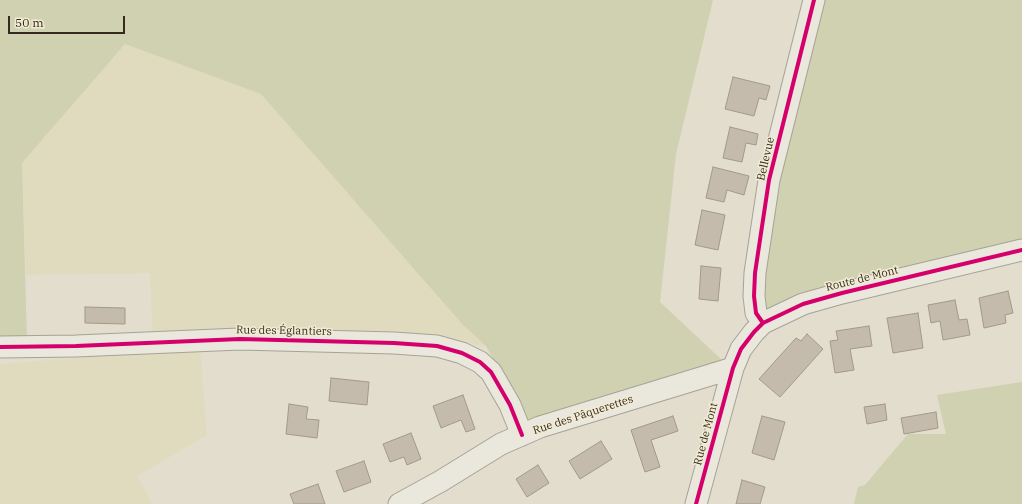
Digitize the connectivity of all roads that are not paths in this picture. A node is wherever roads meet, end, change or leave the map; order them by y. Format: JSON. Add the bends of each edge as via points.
{"nodes":[{"id":1,"x":814,"y":0,"type":"edge"},
{"id":2,"x":1022,"y":250,"type":"edge"},
{"id":3,"x":763,"y":323,"type":"junction"},
{"id":4,"x":0,"y":347,"type":"edge"},
{"id":5,"x":733,"y":368,"type":"junction"},
{"id":6,"x":522,"y":435,"type":"junction"},
{"id":7,"x":399,"y":504,"type":"edge"},
{"id":8,"x":696,"y":504,"type":"edge"}],
"edges":[{"from":1,"to":3,"type":"street","name":"Bellevue","via":[[769,180],[754,296],[756,313]]},
{"from":2,"to":3,"type":"street","name":"Route de Mont","via":[[842,293],[803,304]]},
{"from":3,"to":5,"type":"street","name":"Route de Mont","via":[[741,349]]},
{"from":4,"to":6,"type":"street","name":"Rue des Églantiers","via":[[240,339],[437,346],[462,353],[480,362],[491,372],[510,406]]},
{"from":5,"to":6,"type":"street","name":"Rue des Pâquerettes","via":[[540,427]]},
{"from":5,"to":8,"type":"street","name":"Rue de Mont"},
{"from":6,"to":7,"type":"street","name":"Rue des Pâquerettes","via":[[501,444]]}]}
